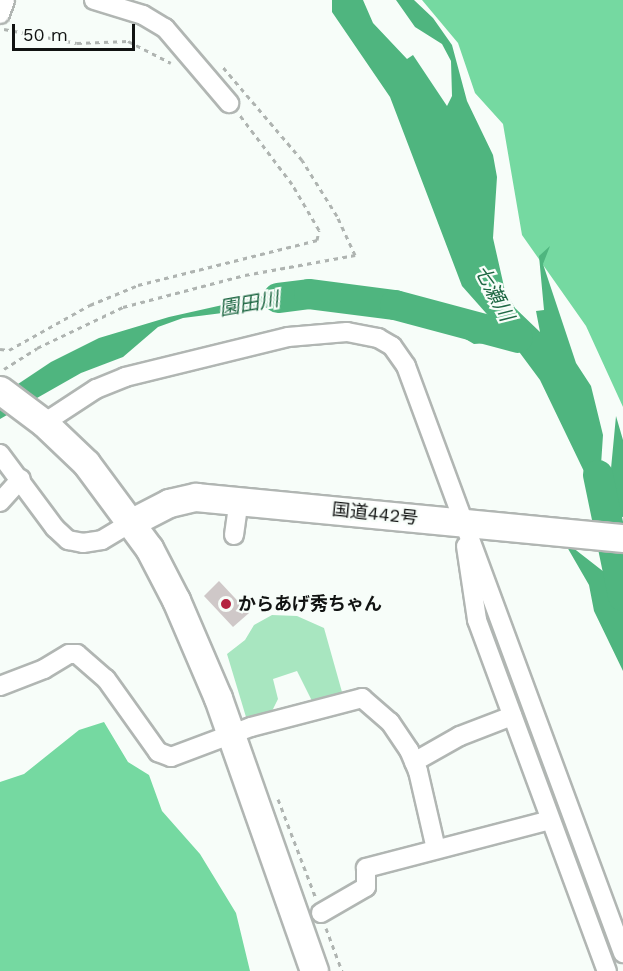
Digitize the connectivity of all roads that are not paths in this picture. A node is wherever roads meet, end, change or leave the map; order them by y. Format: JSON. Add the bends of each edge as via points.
{"nodes":[{"id":1,"x":5,"y":0,"type":"edge"},
{"id":2,"x":94,"y":0,"type":"edge"},
{"id":3,"x":0,"y":14,"type":"edge"},
{"id":4,"x":229,"y":103,"type":"road end"},
{"id":5,"x":1,"y":381,"type":"edge"},
{"id":6,"x":41,"y":420,"type":"junction"},
{"id":7,"x":0,"y":454,"type":"edge"},
{"id":8,"x":21,"y":479,"type":"junction"},
{"id":9,"x":239,"y":501,"type":"junction"},
{"id":10,"x":0,"y":502,"type":"edge"},
{"id":11,"x":132,"y":522,"type":"junction"},
{"id":12,"x":464,"y":523,"type":"junction"},
{"id":13,"x":234,"y":535,"type":"dead end"},
{"id":14,"x":623,"y":538,"type":"edge"},
{"id":15,"x":0,"y":686,"type":"edge"},
{"id":16,"x":512,"y":716,"type":"junction"},
{"id":17,"x":230,"y":733,"type":"junction"},
{"id":18,"x":414,"y":762,"type":"junction"},
{"id":19,"x":550,"y":820,"type":"junction"},
{"id":20,"x":436,"y":849,"type":"junction"},
{"id":21,"x":321,"y":913,"type":"road end"},
{"id":22,"x":623,"y":953,"type":"edge"},
{"id":23,"x":314,"y":971,"type":"edge"},
{"id":24,"x":607,"y":971,"type":"edge"}],
"edges":[{"from":1,"to":3,"type":"street"},
{"from":2,"to":4,"type":"street","via":[[143,15],[165,28]]},
{"from":5,"to":6,"type":"highway"},
{"from":6,"to":11,"type":"highway","via":[[86,463]]},
{"from":6,"to":12,"type":"street","via":[[108,383],[202,356],[315,333],[347,332],[378,338],[397,351],[406,366]]},
{"from":7,"to":8,"type":"street"},
{"from":8,"to":10,"type":"street"},
{"from":8,"to":11,"type":"street","via":[[55,528],[75,543],[102,540]]},
{"from":9,"to":11,"type":"highway","name":"国道442号","via":[[186,498]]},
{"from":9,"to":12,"type":"highway","name":"国道442号"},
{"from":9,"to":13,"type":"street"},
{"from":11,"to":17,"type":"highway","via":[[180,609]]},
{"from":12,"to":14,"type":"highway","name":"国道442号"},
{"from":12,"to":16,"type":"street","via":[[470,594]]},
{"from":12,"to":22,"type":"street"},
{"from":15,"to":17,"type":"street","via":[[73,654],[106,679],[164,755],[180,755]]},
{"from":16,"to":18,"type":"street","via":[[460,736]]},
{"from":16,"to":19,"type":"street"},
{"from":17,"to":18,"type":"street","via":[[358,697],[375,706],[390,722]]},
{"from":17,"to":23,"type":"highway"},
{"from":18,"to":20,"type":"street"},
{"from":19,"to":20,"type":"street"},
{"from":19,"to":24,"type":"street"},
{"from":20,"to":21,"type":"street","via":[[366,868],[366,887]]}]}
